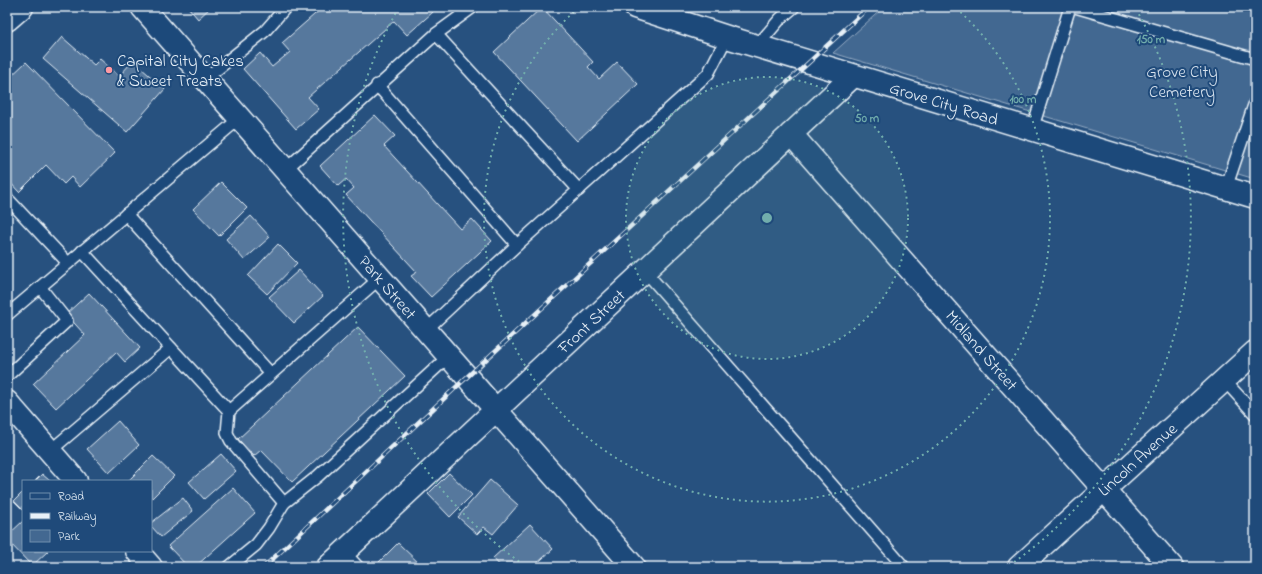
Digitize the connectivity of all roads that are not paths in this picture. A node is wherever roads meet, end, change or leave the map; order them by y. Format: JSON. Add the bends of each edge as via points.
{"nodes":[{"id":1,"x":22,"y":7,"type":"edge"},
{"id":2,"x":142,"y":7,"type":"edge"},
{"id":3,"x":286,"y":7,"type":"edge"},
{"id":4,"x":473,"y":7,"type":"edge"},
{"id":5,"x":637,"y":7,"type":"edge"},
{"id":6,"x":794,"y":7,"type":"edge"},
{"id":7,"x":1070,"y":7,"type":"edge"},
{"id":8,"x":1075,"y":7,"type":"edge"},
{"id":9,"x":7,"y":20,"type":"edge"},
{"id":10,"x":436,"y":34,"type":"junction"},
{"id":11,"x":727,"y":37,"type":"junction"},
{"id":12,"x":757,"y":46,"type":"junction"},
{"id":13,"x":1255,"y":59,"type":"edge"},
{"id":14,"x":853,"y":76,"type":"junction"},
{"id":15,"x":205,"y":79,"type":"junction"},
{"id":16,"x":377,"y":86,"type":"junction"},
{"id":17,"x":1255,"y":102,"type":"edge"},
{"id":18,"x":240,"y":118,"type":"junction"},
{"id":19,"x":1032,"y":130,"type":"junction"},
{"id":20,"x":791,"y":134,"type":"junction"},
{"id":21,"x":285,"y":170,"type":"junction"},
{"id":22,"x":1226,"y":188,"type":"junction"},
{"id":23,"x":579,"y":190,"type":"junction"},
{"id":24,"x":1255,"y":197,"type":"edge"},
{"id":25,"x":7,"y":198,"type":"edge"},
{"id":26,"x":126,"y":214,"type":"junction"},
{"id":27,"x":517,"y":245,"type":"junction"},
{"id":28,"x":82,"y":251,"type":"junction"},
{"id":29,"x":68,"y":263,"type":"junction"},
{"id":30,"x":645,"y":271,"type":"junction"},
{"id":31,"x":380,"y":278,"type":"junction"},
{"id":32,"x":40,"y":287,"type":"junction"},
{"id":33,"x":7,"y":315,"type":"edge"},
{"id":34,"x":426,"y":330,"type":"junction"},
{"id":35,"x":171,"y":348,"type":"junction"},
{"id":36,"x":1255,"y":352,"type":"edge"},
{"id":37,"x":449,"y":356,"type":"junction"},
{"id":38,"x":271,"y":374,"type":"junction"},
{"id":39,"x":7,"y":376,"type":"edge"},
{"id":40,"x":1224,"y":380,"type":"junction"},
{"id":41,"x":7,"y":402,"type":"edge"},
{"id":42,"x":496,"y":410,"type":"junction"},
{"id":43,"x":229,"y":411,"type":"junction"},
{"id":44,"x":1255,"y":414,"type":"edge"},
{"id":45,"x":50,"y":450,"type":"junction"},
{"id":46,"x":75,"y":480,"type":"edge"},
{"id":47,"x":1105,"y":489,"type":"junction"},
{"id":48,"x":284,"y":503,"type":"junction"},
{"id":49,"x":138,"y":552,"type":"edge"},
{"id":50,"x":351,"y":559,"type":"edge"},
{"id":51,"x":151,"y":567,"type":"edge"},
{"id":52,"x":229,"y":567,"type":"edge"},
{"id":53,"x":328,"y":567,"type":"edge"},
{"id":54,"x":634,"y":567,"type":"edge"},
{"id":55,"x":904,"y":567,"type":"edge"},
{"id":56,"x":1019,"y":567,"type":"edge"},
{"id":57,"x":1172,"y":567,"type":"edge"}],
"edges":[{"from":1,"to":9,"type":"street"},
{"from":2,"to":15,"type":"street","name":"Park Street"},
{"from":3,"to":15,"type":"lane","via":[[265,31]]},
{"from":4,"to":10,"type":"lane"},
{"from":5,"to":11,"type":"street","name":"Grove City Road"},
{"from":6,"to":12,"type":"lane"},
{"from":7,"to":19,"type":"lane"},
{"from":8,"to":13,"type":"lane"},
{"from":10,"to":16,"type":"lane"},
{"from":10,"to":23,"type":"lane"},
{"from":11,"to":12,"type":"street","name":"Grove City Road"},
{"from":11,"to":23,"type":"lane","via":[[708,74]]},
{"from":12,"to":14,"type":"street","name":"Grove City Road"},
{"from":14,"to":19,"type":"street","name":"Grove City Road"},
{"from":14,"to":20,"type":"street","name":"Front Street"},
{"from":15,"to":18,"type":"street","name":"Park Street"},
{"from":16,"to":21,"type":"lane"},
{"from":16,"to":27,"type":"lane"},
{"from":17,"to":22,"type":"lane"},
{"from":18,"to":21,"type":"street","name":"Park Street"},
{"from":18,"to":26,"type":"lane"},
{"from":19,"to":22,"type":"street","name":"Grove City Road"},
{"from":20,"to":30,"type":"street","name":"Front Street"},
{"from":20,"to":47,"type":"street","name":"Midland Street"},
{"from":21,"to":31,"type":"street","name":"Park Street"},
{"from":22,"to":24,"type":"street","name":"Grove City Road"},
{"from":23,"to":27,"type":"lane"},
{"from":25,"to":29,"type":"lane"},
{"from":26,"to":28,"type":"lane"},
{"from":26,"to":38,"type":"lane"},
{"from":27,"to":34,"type":"lane"},
{"from":28,"to":29,"type":"lane"},
{"from":28,"to":35,"type":"lane"},
{"from":29,"to":32,"type":"lane"},
{"from":30,"to":42,"type":"street","name":"Front Street"},
{"from":30,"to":55,"type":"lane"},
{"from":31,"to":34,"type":"street","name":"Park Street"},
{"from":31,"to":38,"type":"lane"},
{"from":32,"to":33,"type":"lane"},
{"from":32,"to":39,"type":"lane","via":[[67,320]]},
{"from":34,"to":37,"type":"street","name":"Park Street"},
{"from":35,"to":43,"type":"lane"},
{"from":35,"to":45,"type":"lane"},
{"from":36,"to":40,"type":"street","name":"Lincoln Avenue"},
{"from":37,"to":42,"type":"street","name":"Park Street"},
{"from":37,"to":48,"type":"lane","via":[[318,476]]},
{"from":38,"to":43,"type":"lane"},
{"from":40,"to":44,"type":"lane"},
{"from":40,"to":47,"type":"street","name":"Lincoln Avenue"},
{"from":41,"to":45,"type":"street"},
{"from":42,"to":50,"type":"street","name":"Front Street"},
{"from":42,"to":54,"type":"street","name":"Park Street"},
{"from":43,"to":48,"type":"lane","via":[[227,433],[231,442]]},
{"from":45,"to":46,"type":"street"},
{"from":47,"to":56,"type":"street","name":"Lincoln Avenue"},
{"from":47,"to":57,"type":"street","name":"Midland Street"},
{"from":48,"to":52,"type":"lane","via":[[256,544]]},
{"from":49,"to":51,"type":"street"},
{"from":50,"to":53,"type":"street","name":"Front Street"}]}
